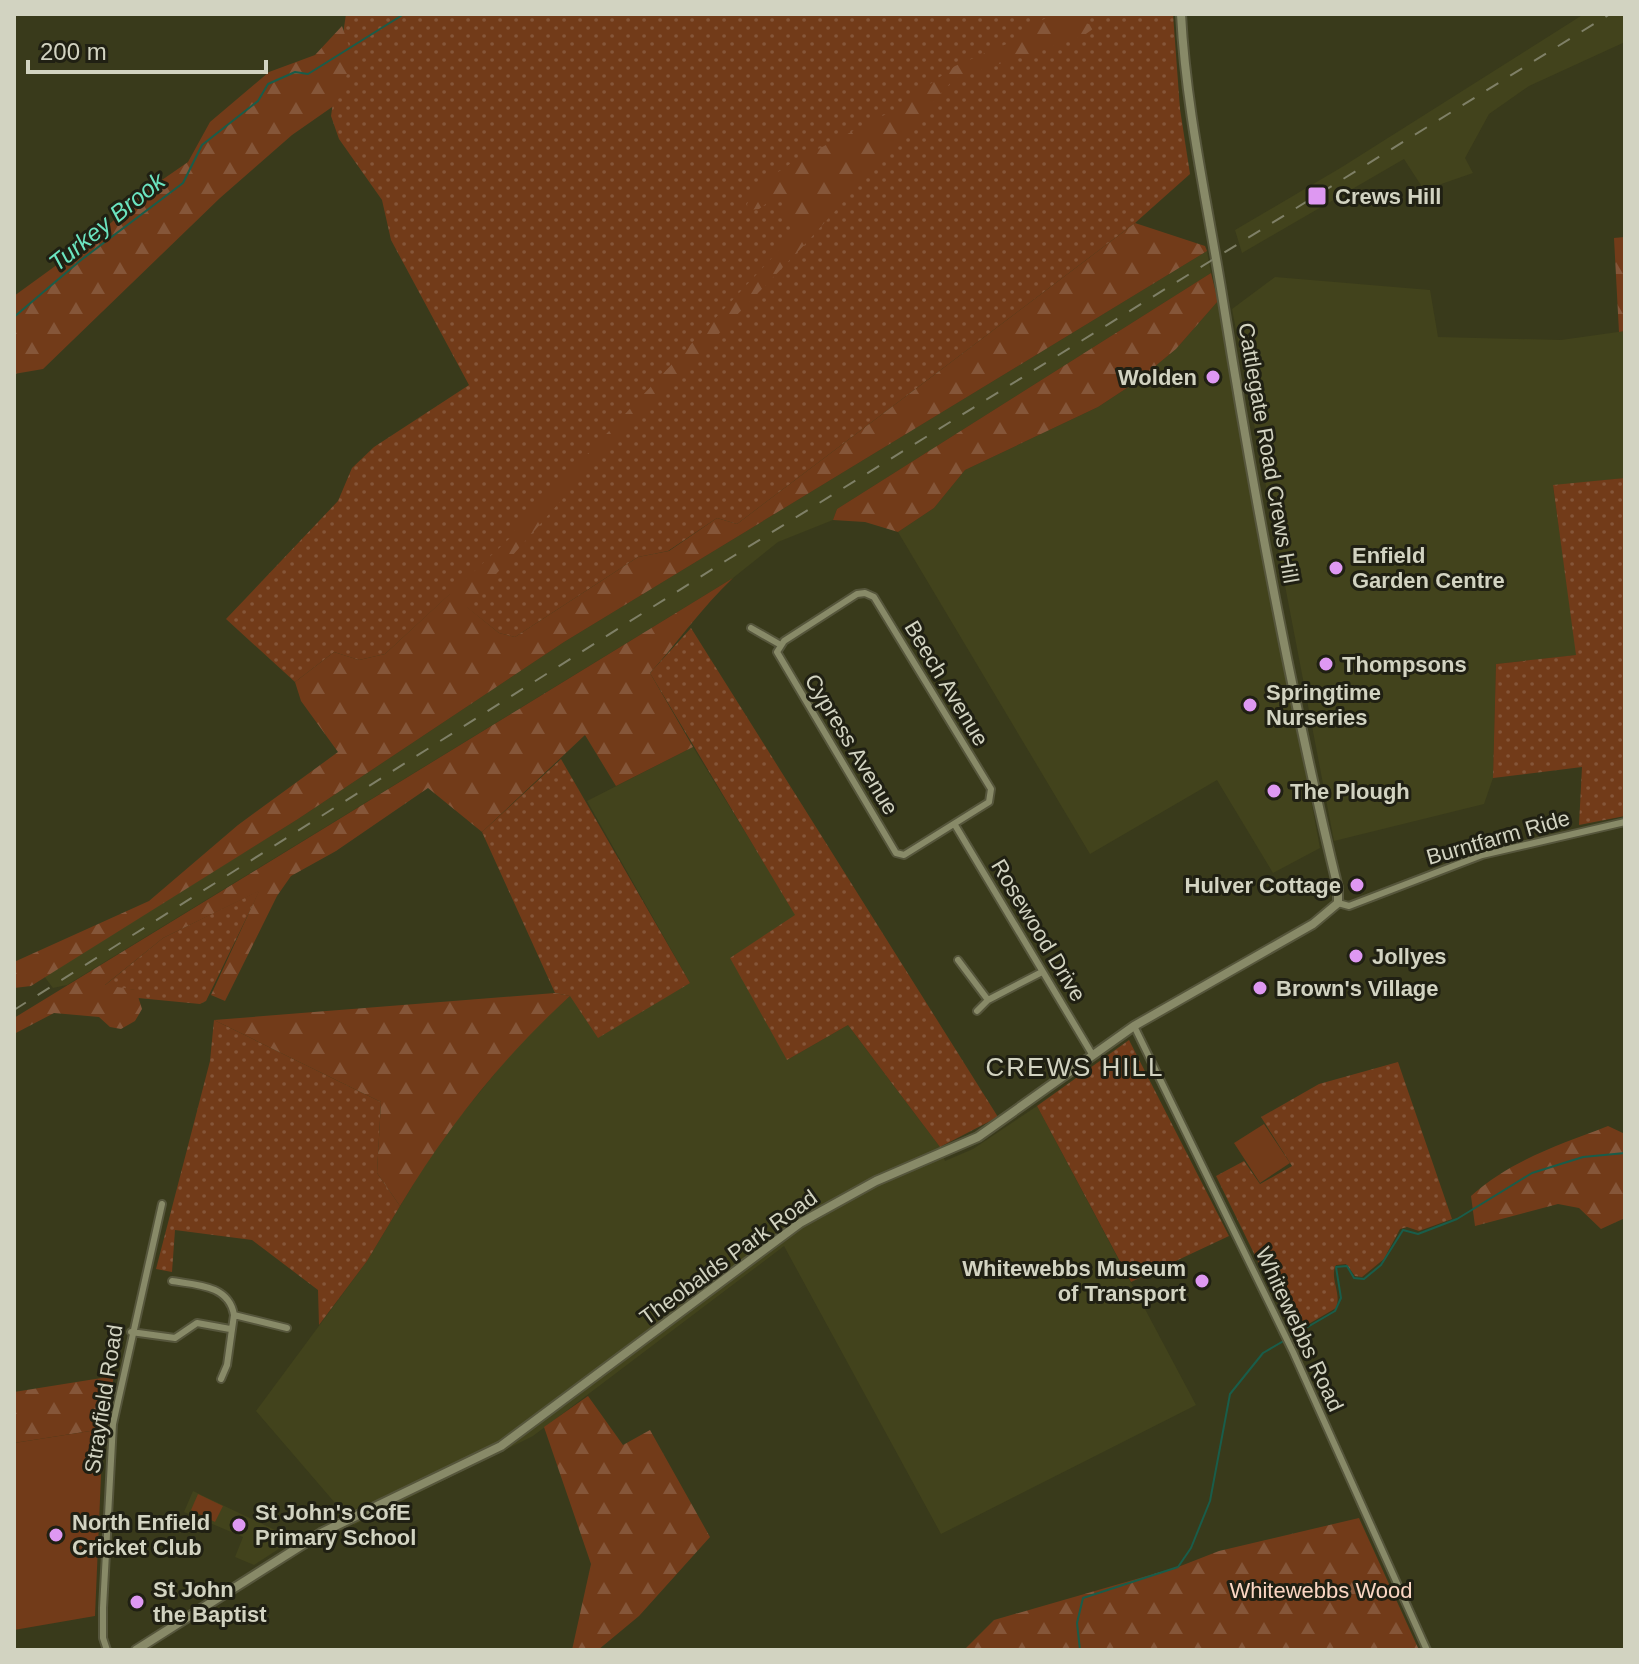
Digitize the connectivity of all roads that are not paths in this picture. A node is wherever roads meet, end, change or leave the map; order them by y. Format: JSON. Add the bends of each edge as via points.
{"nodes":[{"id":1,"x":1181,"y":14,"type":"edge"},
{"id":2,"x":751,"y":628,"type":"dead end"},
{"id":3,"x":779,"y":644,"type":"junction"},
{"id":4,"x":1625,"y":822,"type":"edge"},
{"id":5,"x":955,"y":825,"type":"junction"},
{"id":6,"x":1338,"y":899,"type":"junction"},
{"id":7,"x":958,"y":960,"type":"dead end"},
{"id":8,"x":1042,"y":972,"type":"junction"},
{"id":9,"x":988,"y":1000,"type":"junction"},
{"id":10,"x":977,"y":1011,"type":"dead end"},
{"id":11,"x":1134,"y":1026,"type":"junction"},
{"id":12,"x":1092,"y":1054,"type":"junction"},
{"id":13,"x":162,"y":1204,"type":"dead end"},
{"id":14,"x":172,"y":1281,"type":"dead end"},
{"id":15,"x":234,"y":1315,"type":"junction"},
{"id":16,"x":287,"y":1328,"type":"dead end"},
{"id":17,"x":230,"y":1329,"type":"junction"},
{"id":18,"x":131,"y":1332,"type":"junction"},
{"id":19,"x":221,"y":1379,"type":"dead end"},
{"id":20,"x":107,"y":1650,"type":"edge"},
{"id":21,"x":136,"y":1650,"type":"edge"},
{"id":22,"x":1427,"y":1650,"type":"edge"}],
"edges":[{"from":1,"to":6,"type":"street","name":"Cattlegate Road Crews Hill","via":[[1192,127],[1233,363]]},
{"from":2,"to":3,"type":"street"},
{"from":3,"to":5,"type":"street","name":"Cypress Avenue","via":[[777,652],[896,853],[904,855]]},
{"from":3,"to":5,"type":"street","name":"Beech Avenue","via":[[857,594],[874,597],[991,789],[992,797]]},
{"from":4,"to":6,"type":"street","name":"Burntfarm Ride","via":[[1482,855],[1349,906]]},
{"from":5,"to":8,"type":"street","name":"Rosewood Drive"},
{"from":6,"to":11,"type":"street","name":"Theobalds Park Road","via":[[1313,924]]},
{"from":7,"to":9,"type":"street"},
{"from":8,"to":9,"type":"street"},
{"from":8,"to":12,"type":"street","name":"Rosewood Drive"},
{"from":9,"to":10,"type":"street"},
{"from":11,"to":12,"type":"street","name":"Theobalds Park Road"},
{"from":11,"to":22,"type":"street","name":"Whitewebbs Road","via":[[1293,1352]]},
{"from":12,"to":21,"type":"street","name":"Theobalds Park Road","via":[[978,1137],[876,1181],[800,1223],[501,1446],[321,1533]]},
{"from":13,"to":18,"type":"street","name":"Strayfield Road"},
{"from":14,"to":15,"type":"street","via":[[223,1294]]},
{"from":15,"to":16,"type":"street"},
{"from":15,"to":17,"type":"street"},
{"from":17,"to":18,"type":"street","via":[[197,1323],[175,1338]]},
{"from":17,"to":19,"type":"street"},
{"from":18,"to":20,"type":"street","name":"Strayfield Road","via":[[109,1464],[103,1624]]}]}
